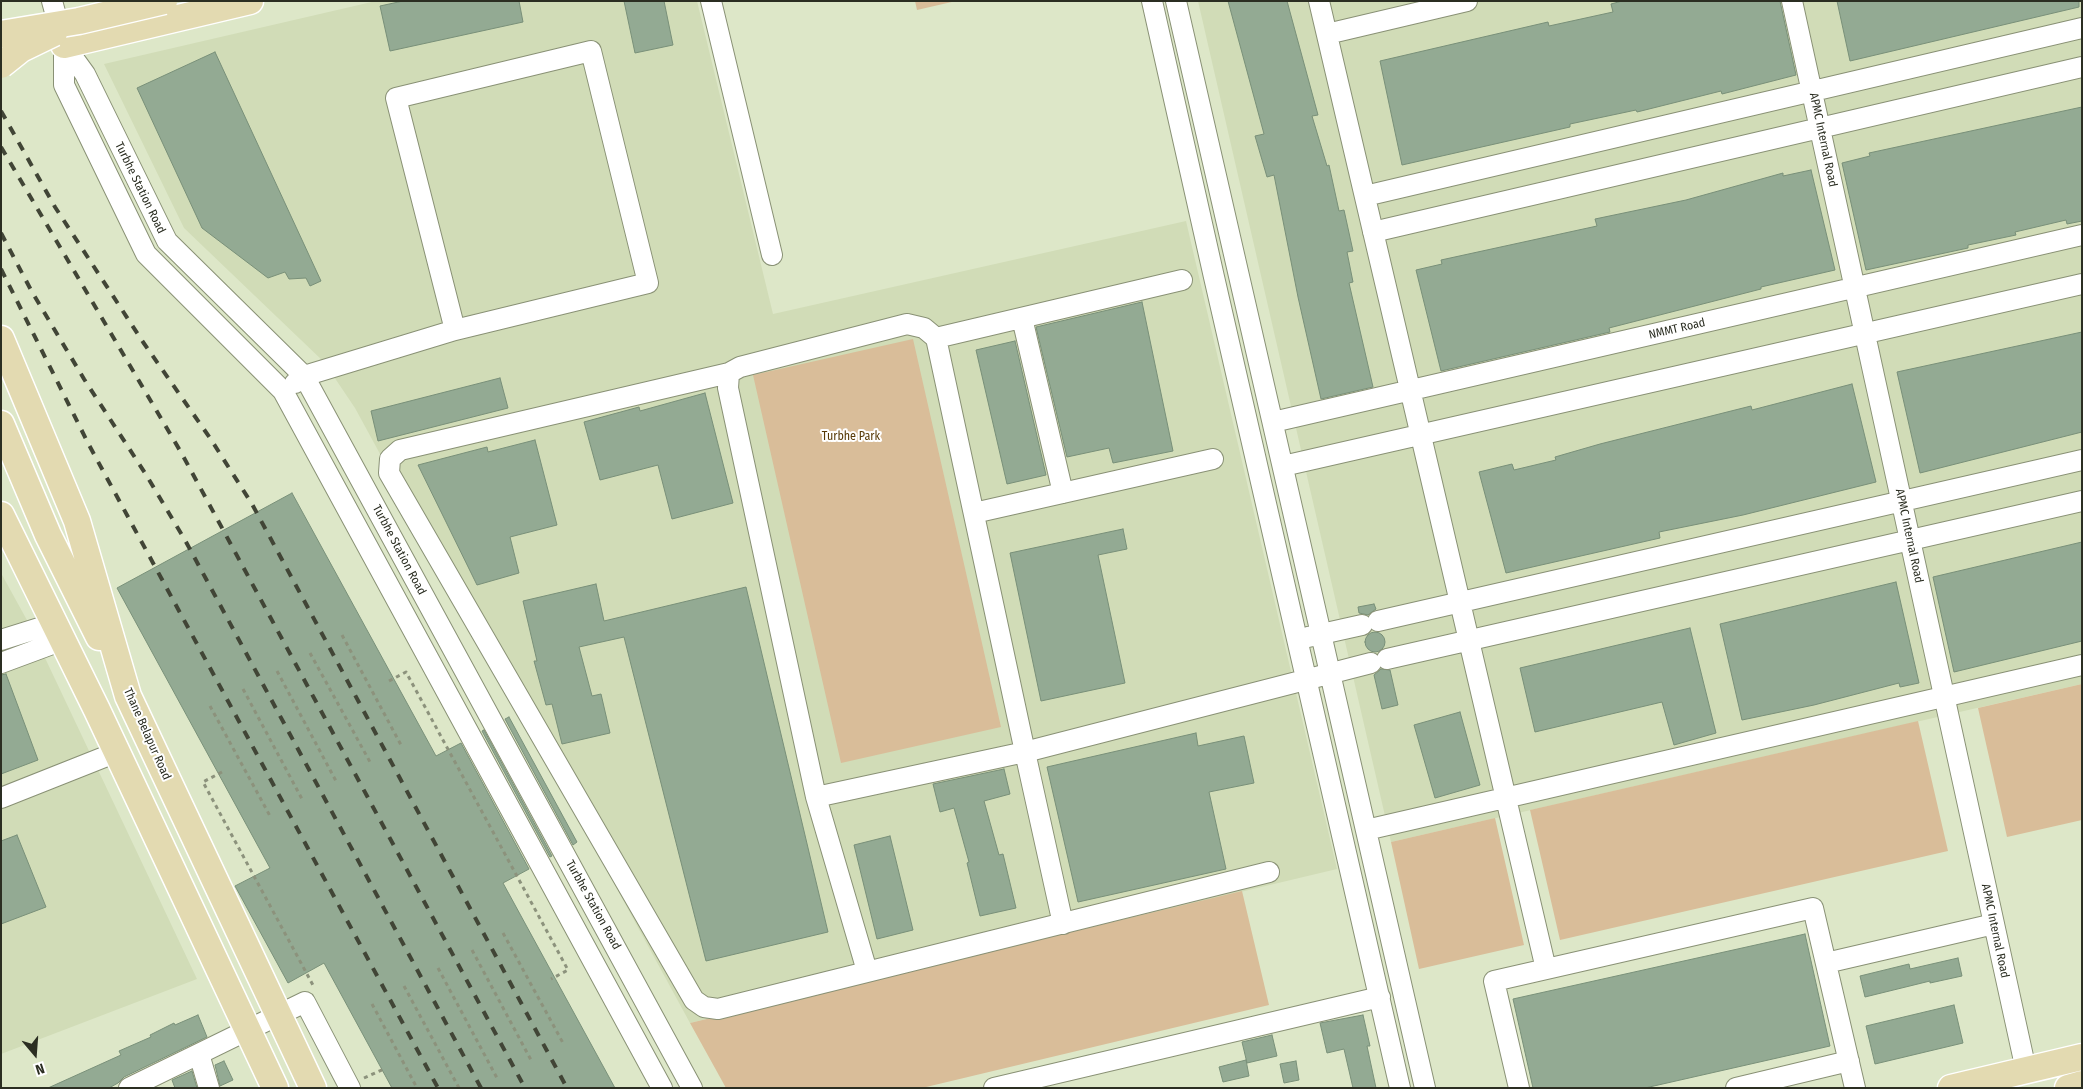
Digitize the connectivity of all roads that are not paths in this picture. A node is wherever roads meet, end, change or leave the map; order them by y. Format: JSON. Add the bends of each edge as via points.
{"nodes":[{"id":1,"x":52,"y":1,"type":"edge"},
{"id":2,"x":164,"y":1,"type":"edge"},
{"id":3,"x":250,"y":1,"type":"edge"},
{"id":4,"x":711,"y":1,"type":"edge"},
{"id":5,"x":1152,"y":1,"type":"edge"},
{"id":6,"x":1176,"y":1,"type":"edge"},
{"id":7,"x":1319,"y":1,"type":"edge"},
{"id":8,"x":1467,"y":1,"type":"edge"},
{"id":9,"x":1792,"y":1,"type":"edge"},
{"id":10,"x":79,"y":21,"type":"junction"},
{"id":11,"x":2082,"y":28,"type":"edge"},
{"id":12,"x":1,"y":34,"type":"edge"},
{"id":13,"x":1327,"y":34,"type":"junction"},
{"id":14,"x":64,"y":45,"type":"junction"},
{"id":15,"x":1,"y":65,"type":"edge"},
{"id":16,"x":2082,"y":66,"type":"edge"},
{"id":17,"x":1812,"y":91,"type":"junction"},
{"id":18,"x":1820,"y":127,"type":"junction"},
{"id":19,"x":1365,"y":196,"type":"junction"},
{"id":20,"x":1373,"y":232,"type":"junction"},
{"id":21,"x":2082,"y":235,"type":"edge"},
{"id":22,"x":772,"y":255,"type":"dead end"},
{"id":23,"x":1238,"y":272,"type":"junction"},
{"id":24,"x":1214,"y":277,"type":"junction"},
{"id":25,"x":1182,"y":280,"type":"dead end"},
{"id":26,"x":2082,"y":284,"type":"edge"},
{"id":27,"x":1855,"y":288,"type":"junction"},
{"id":28,"x":1022,"y":318,"type":"junction"},
{"id":29,"x":455,"y":330,"type":"junction"},
{"id":30,"x":1865,"y":333,"type":"junction"},
{"id":31,"x":936,"y":338,"type":"junction"},
{"id":32,"x":1,"y":339,"type":"edge"},
{"id":33,"x":729,"y":373,"type":"junction"},
{"id":34,"x":304,"y":376,"type":"junction"},
{"id":35,"x":1410,"y":390,"type":"junction"},
{"id":36,"x":283,"y":391,"type":"junction"},
{"id":37,"x":1273,"y":422,"type":"junction"},
{"id":38,"x":1,"y":424,"type":"edge"},
{"id":39,"x":1421,"y":435,"type":"junction"},
{"id":40,"x":1256,"y":455,"type":"junction"},
{"id":41,"x":1213,"y":459,"type":"dead end"},
{"id":42,"x":1281,"y":459,"type":"junction"},
{"id":43,"x":2082,"y":460,"type":"edge"},
{"id":44,"x":1063,"y":493,"type":"junction"},
{"id":45,"x":1902,"y":501,"type":"junction"},
{"id":46,"x":2082,"y":502,"type":"edge"},
{"id":47,"x":974,"y":513,"type":"junction"},
{"id":48,"x":1,"y":515,"type":"edge"},
{"id":49,"x":1910,"y":540,"type":"junction"},
{"id":50,"x":404,"y":560,"type":"junction"},
{"id":51,"x":382,"y":572,"type":"junction"},
{"id":52,"x":1460,"y":602,"type":"junction"},
{"id":53,"x":59,"y":631,"type":"junction"},
{"id":54,"x":1321,"y":634,"type":"junction"},
{"id":55,"x":1298,"y":639,"type":"junction"},
{"id":56,"x":1,"y":640,"type":"edge"},
{"id":57,"x":1469,"y":641,"type":"junction"},
{"id":58,"x":1,"y":663,"type":"edge"},
{"id":59,"x":2082,"y":665,"type":"edge"},
{"id":60,"x":1330,"y":673,"type":"junction"},
{"id":61,"x":1307,"y":678,"type":"junction"},
{"id":62,"x":128,"y":696,"type":"junction"},
{"id":63,"x":1944,"y":697,"type":"junction"},
{"id":64,"x":117,"y":752,"type":"junction"},
{"id":65,"x":1025,"y":752,"type":"junction"},
{"id":66,"x":533,"y":796,"type":"junction"},
{"id":67,"x":816,"y":797,"type":"junction"},
{"id":68,"x":1506,"y":797,"type":"junction"},
{"id":69,"x":1,"y":798,"type":"edge"},
{"id":70,"x":510,"y":808,"type":"junction"},
{"id":71,"x":1366,"y":830,"type":"junction"},
{"id":72,"x":1269,"y":872,"type":"dead end"},
{"id":73,"x":1062,"y":924,"type":"junction"},
{"id":74,"x":1994,"y":924,"type":"junction"},
{"id":75,"x":1826,"y":963,"type":"junction"},
{"id":76,"x":1546,"y":969,"type":"junction"},
{"id":77,"x":867,"y":971,"type":"junction"},
{"id":78,"x":1380,"y":997,"type":"junction"},
{"id":79,"x":278,"y":1015,"type":"junction"},
{"id":80,"x":248,"y":1030,"type":"junction"},
{"id":81,"x":665,"y":1039,"type":"junction"},
{"id":82,"x":643,"y":1052,"type":"junction"},
{"id":83,"x":199,"y":1054,"type":"junction"},
{"id":84,"x":2082,"y":1057,"type":"edge"},
{"id":85,"x":1849,"y":1061,"type":"junction"},
{"id":86,"x":2026,"y":1070,"type":"junction"},
{"id":87,"x":355,"y":1079,"type":"edge"},
{"id":88,"x":2082,"y":1084,"type":"edge"},
{"id":89,"x":128,"y":1088,"type":"edge"},
{"id":90,"x":209,"y":1088,"type":"edge"},
{"id":91,"x":275,"y":1088,"type":"edge"},
{"id":92,"x":313,"y":1088,"type":"edge"},
{"id":93,"x":662,"y":1088,"type":"edge"},
{"id":94,"x":692,"y":1088,"type":"edge"},
{"id":95,"x":994,"y":1088,"type":"edge"},
{"id":96,"x":1400,"y":1088,"type":"edge"},
{"id":97,"x":1425,"y":1088,"type":"edge"},
{"id":98,"x":1519,"y":1088,"type":"edge"},
{"id":99,"x":1736,"y":1088,"type":"edge"},
{"id":100,"x":1855,"y":1088,"type":"edge"},
{"id":101,"x":1951,"y":1088,"type":"edge"},
{"id":102,"x":2068,"y":1088,"type":"edge"}],
"edges":[{"from":1,"to":14,"type":"street","name":"Turbhe Station Road"},
{"from":2,"to":10,"type":"main road","bridge":true},
{"from":3,"to":14,"type":"main road"},
{"from":4,"to":22,"type":"street"},
{"from":5,"to":24,"type":"street"},
{"from":6,"to":23,"type":"street"},
{"from":7,"to":13,"type":"street"},
{"from":8,"to":13,"type":"street"},
{"from":9,"to":17,"type":"street","name":"APMC Internal Road"},
{"from":10,"to":12,"type":"main road","bridge":true},
{"from":10,"to":15,"type":"main road","bridge":true,"via":[[21,49]]},
{"from":11,"to":17,"type":"street"},
{"from":13,"to":19,"type":"street"},
{"from":14,"to":34,"type":"street","name":"Turbhe Station Road","via":[[85,74],[167,242]]},
{"from":14,"to":36,"type":"street","name":"Turbhe Station Road","via":[[64,85],[146,254]]},
{"from":16,"to":18,"type":"street"},
{"from":17,"to":18,"type":"street","name":"APMC Internal Road"},
{"from":17,"to":19,"type":"street"},
{"from":18,"to":20,"type":"street"},
{"from":18,"to":27,"type":"street","name":"APMC Internal Road"},
{"from":19,"to":20,"type":"street"},
{"from":20,"to":35,"type":"street"},
{"from":21,"to":27,"type":"street","name":"NMMT Road"},
{"from":23,"to":24,"type":"street"},
{"from":23,"to":37,"type":"street"},
{"from":24,"to":40,"type":"street"},
{"from":25,"to":28,"type":"street"},
{"from":26,"to":30,"type":"street"},
{"from":27,"to":30,"type":"street","name":"APMC Internal Road"},
{"from":27,"to":35,"type":"street","name":"NMMT Road"},
{"from":28,"to":31,"type":"street"},
{"from":28,"to":44,"type":"street"},
{"from":29,"to":29,"type":"street","via":[[648,283],[592,51],[396,98]]},
{"from":29,"to":34,"type":"street"},
{"from":30,"to":39,"type":"street"},
{"from":30,"to":45,"type":"street","name":"APMC Internal Road"},
{"from":31,"to":33,"type":"street","via":[[924,328],[907,324],[740,367]]},
{"from":31,"to":47,"type":"street"},
{"from":32,"to":62,"type":"main road","name":"Thane Belapur Road","via":[[78,521]]},
{"from":33,"to":67,"type":"street","via":[[728,388]]},
{"from":33,"to":77,"type":"street","via":[[400,450],[390,459],[389,473],[694,1000],[704,1008],[718,1009]]},
{"from":34,"to":36,"type":"street"},
{"from":34,"to":50,"type":"street","name":"Turbhe Station Road"},
{"from":35,"to":37,"type":"street","name":"NMMT Road"},
{"from":35,"to":39,"type":"street"},
{"from":36,"to":51,"type":"street","name":"Turbhe Station Road"},
{"from":37,"to":42,"type":"street"},
{"from":38,"to":62,"type":"main road","via":[[48,535]]},
{"from":39,"to":42,"type":"street"},
{"from":39,"to":52,"type":"street"},
{"from":40,"to":42,"type":"street"},
{"from":40,"to":55,"type":"street"},
{"from":41,"to":44,"type":"street"},
{"from":42,"to":54,"type":"street"},
{"from":43,"to":45,"type":"street"},
{"from":44,"to":47,"type":"street"},
{"from":45,"to":49,"type":"street","name":"APMC Internal Road"},
{"from":45,"to":52,"type":"street"},
{"from":46,"to":49,"type":"street"},
{"from":47,"to":65,"type":"street"},
{"from":48,"to":53,"type":"main road"},
{"from":49,"to":57,"type":"street"},
{"from":49,"to":63,"type":"street","name":"APMC Internal Road"},
{"from":50,"to":51,"type":"street"},
{"from":50,"to":66,"type":"street","name":"Turbhe Station Road"},
{"from":51,"to":70,"type":"street","name":"Turbhe Station Road"},
{"from":52,"to":54,"type":"street"},
{"from":52,"to":57,"type":"street"},
{"from":53,"to":56,"type":"street"},
{"from":53,"to":58,"type":"street"},
{"from":53,"to":64,"type":"main road"},
{"from":54,"to":55,"type":"street"},
{"from":54,"to":60,"type":"street"},
{"from":55,"to":61,"type":"street"},
{"from":57,"to":60,"type":"street"},
{"from":57,"to":68,"type":"street"},
{"from":59,"to":63,"type":"street"},
{"from":60,"to":61,"type":"street"},
{"from":60,"to":71,"type":"street"},
{"from":61,"to":65,"type":"street"},
{"from":61,"to":78,"type":"street"},
{"from":62,"to":79,"type":"main road","name":"Thane Belapur Road"},
{"from":63,"to":68,"type":"street"},
{"from":63,"to":74,"type":"street","name":"APMC Internal Road"},
{"from":64,"to":69,"type":"street"},
{"from":64,"to":80,"type":"main road"},
{"from":65,"to":67,"type":"street"},
{"from":65,"to":73,"type":"street"},
{"from":66,"to":70,"type":"street"},
{"from":66,"to":81,"type":"street","name":"Turbhe Station Road"},
{"from":67,"to":77,"type":"street"},
{"from":68,"to":71,"type":"street"},
{"from":68,"to":76,"type":"street"},
{"from":70,"to":82,"type":"street","name":"Turbhe Station Road"},
{"from":71,"to":97,"type":"street"},
{"from":72,"to":73,"type":"street"},
{"from":73,"to":77,"type":"street"},
{"from":74,"to":75,"type":"street"},
{"from":74,"to":86,"type":"street","name":"APMC Internal Road"},
{"from":75,"to":76,"type":"street","via":[[1813,908]]},
{"from":75,"to":85,"type":"street"},
{"from":76,"to":98,"type":"street","via":[[1494,981]]},
{"from":78,"to":95,"type":"street"},
{"from":78,"to":96,"type":"street"},
{"from":79,"to":80,"type":"street"},
{"from":79,"to":87,"type":"street","via":[[305,1002]]},
{"from":79,"to":92,"type":"main road","name":"Thane Belapur Road"},
{"from":80,"to":83,"type":"street"},
{"from":80,"to":91,"type":"main road"},
{"from":81,"to":82,"type":"street"},
{"from":81,"to":94,"type":"street","name":"Turbhe Station Road"},
{"from":82,"to":93,"type":"street","name":"Turbhe Station Road"},
{"from":83,"to":89,"type":"street"},
{"from":83,"to":90,"type":"street"},
{"from":84,"to":86,"type":"main road"},
{"from":85,"to":99,"type":"street"},
{"from":85,"to":100,"type":"street"},
{"from":86,"to":101,"type":"main road"},
{"from":88,"to":102,"type":"main road"}]}
